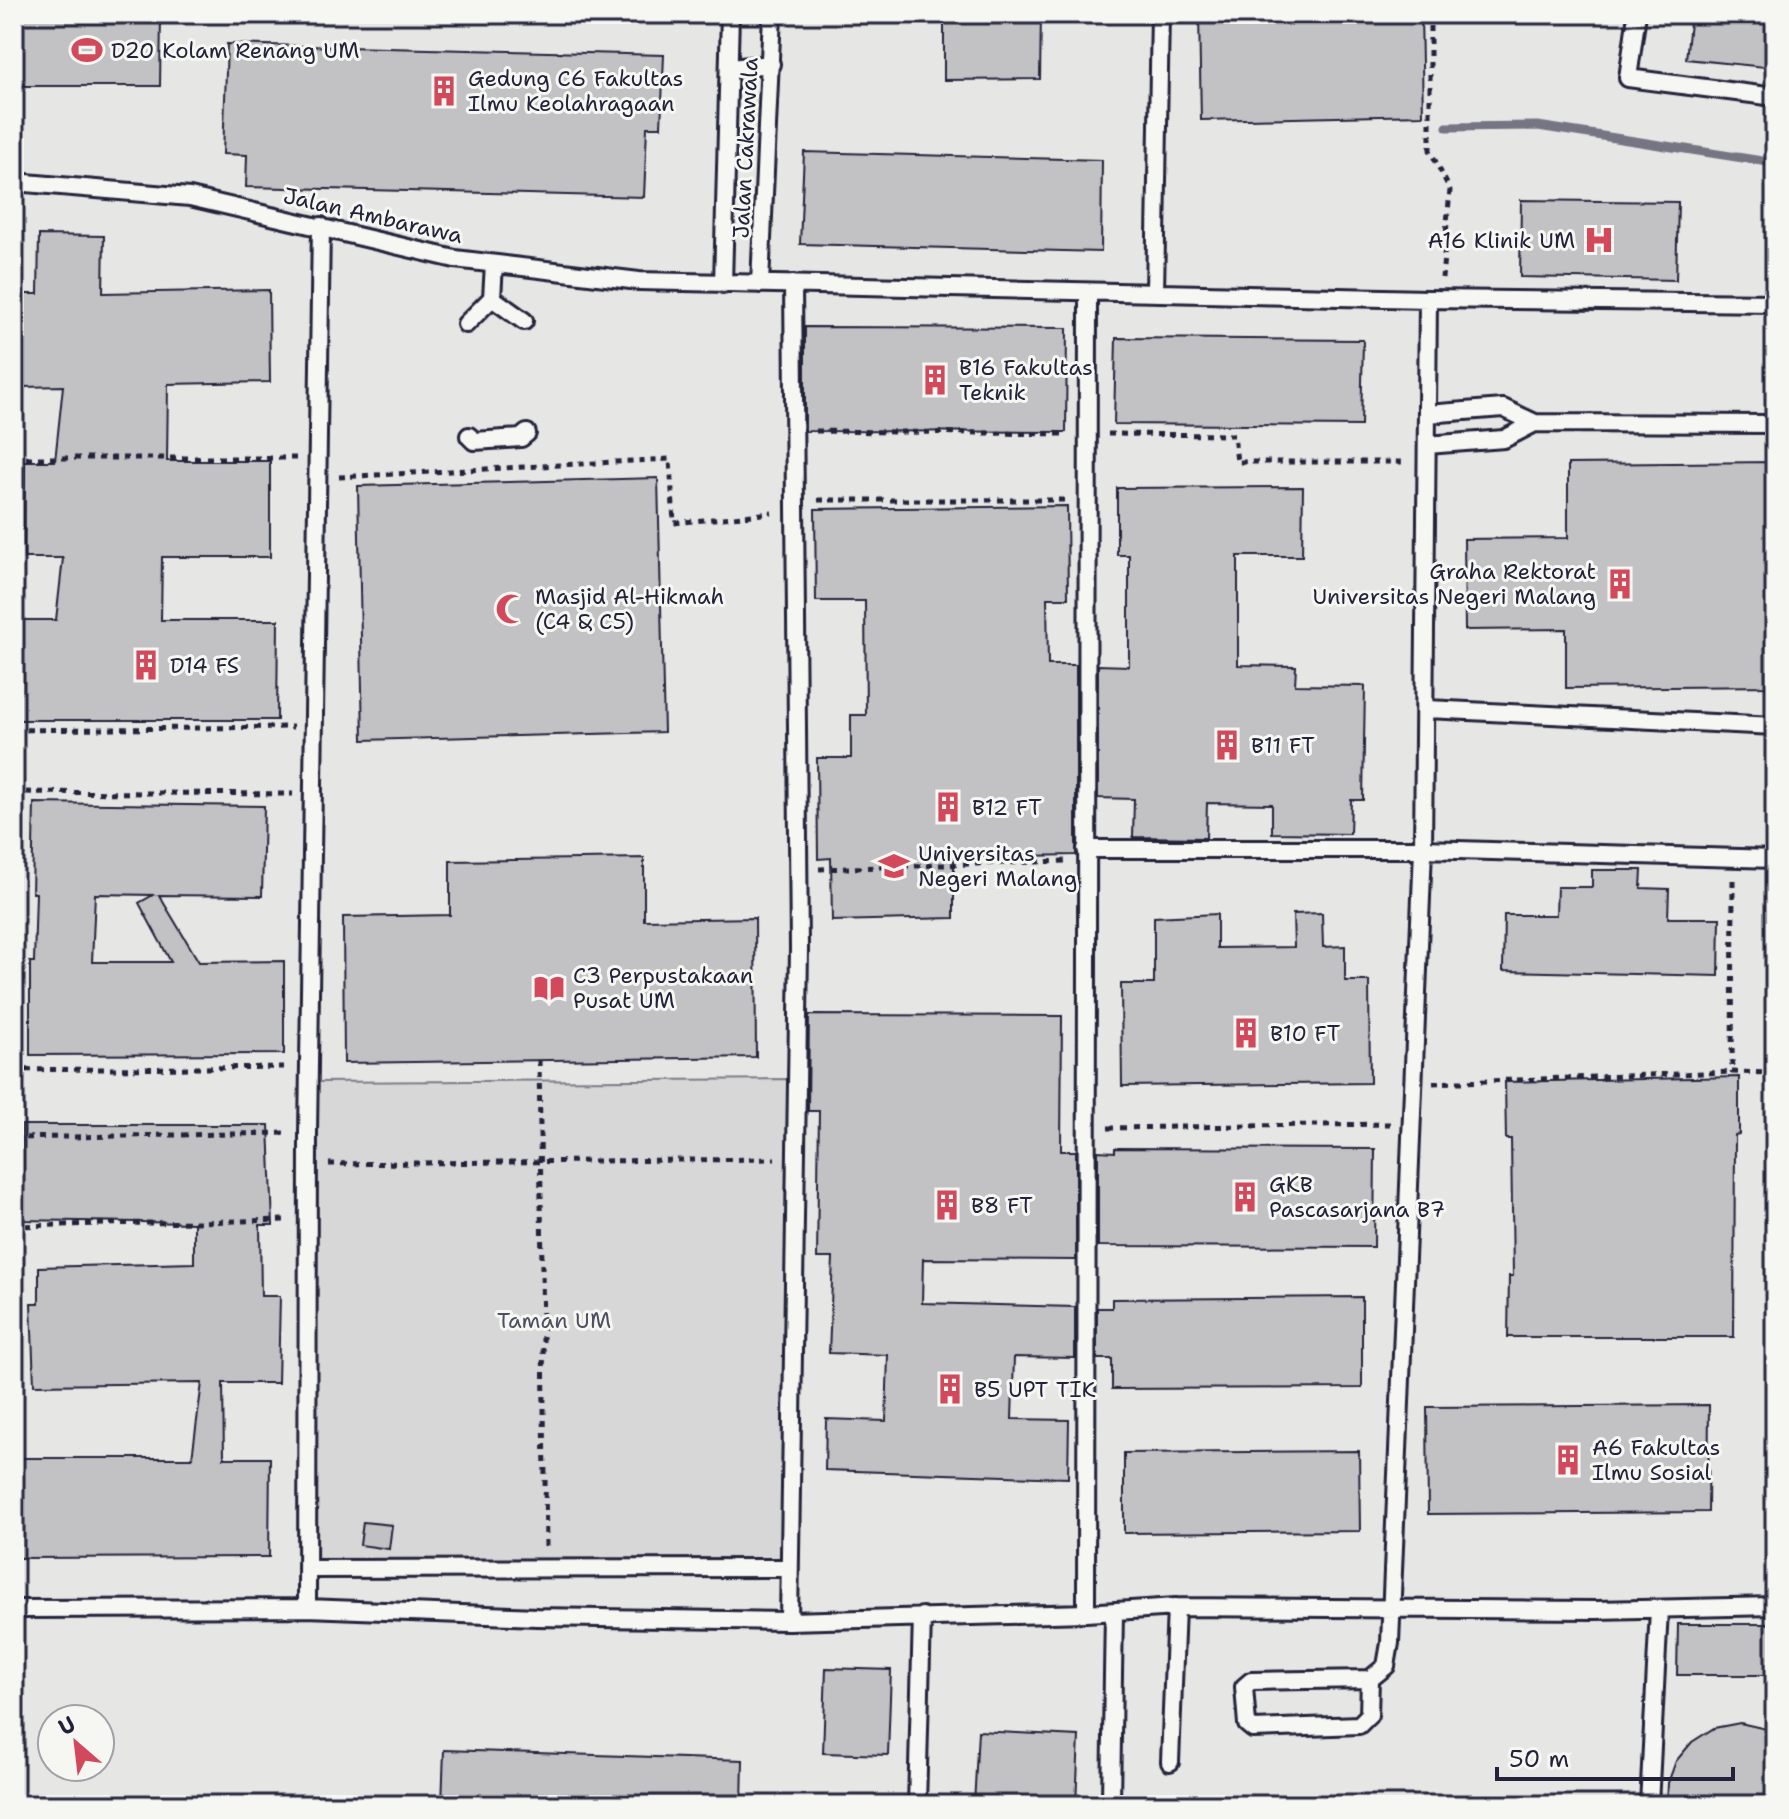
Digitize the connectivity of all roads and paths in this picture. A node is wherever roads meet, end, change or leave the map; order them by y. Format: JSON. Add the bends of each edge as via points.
{"nodes":[{"id":1,"x":730,"y":14,"type":"edge"},
{"id":2,"x":772,"y":14,"type":"edge"},
{"id":3,"x":1160,"y":14,"type":"edge"},
{"id":4,"x":1430,"y":14,"type":"edge"},
{"id":5,"x":1637,"y":14,"type":"edge"},
{"id":6,"x":771,"y":64,"type":"junction"},
{"id":7,"x":730,"y":68,"type":"junction"},
{"id":8,"x":1775,"y":97,"type":"edge"},
{"id":9,"x":14,"y":182,"type":"edge"},
{"id":10,"x":321,"y":226,"type":"junction"},
{"id":11,"x":494,"y":264,"type":"junction"},
{"id":12,"x":723,"y":284,"type":"junction"},
{"id":13,"x":760,"y":284,"type":"junction"},
{"id":14,"x":793,"y":284,"type":"junction"},
{"id":15,"x":1088,"y":292,"type":"junction"},
{"id":16,"x":1155,"y":293,"type":"junction"},
{"id":17,"x":492,"y":298,"type":"junction"},
{"id":18,"x":1434,"y":299,"type":"junction"},
{"id":19,"x":1775,"y":303,"type":"edge"},
{"id":20,"x":524,"y":321,"type":"dead end"},
{"id":21,"x":466,"y":324,"type":"dead end"},
{"id":22,"x":1427,"y":414,"type":"junction"},
{"id":23,"x":1535,"y":423,"type":"junction"},
{"id":24,"x":1775,"y":424,"type":"edge"},
{"id":25,"x":793,"y":431,"type":"junction"},
{"id":26,"x":527,"y":433,"type":"dead end"},
{"id":27,"x":1087,"y":434,"type":"junction"},
{"id":28,"x":469,"y":436,"type":"dead end"},
{"id":29,"x":1427,"y":454,"type":"junction"},
{"id":30,"x":14,"y":458,"type":"edge"},
{"id":31,"x":318,"y":458,"type":"junction"},
{"id":32,"x":318,"y":478,"type":"junction"},
{"id":33,"x":1087,"y":500,"type":"junction"},
{"id":34,"x":793,"y":505,"type":"junction"},
{"id":35,"x":1427,"y":709,"type":"junction"},
{"id":36,"x":1775,"y":726,"type":"edge"},
{"id":37,"x":315,"y":727,"type":"junction"},
{"id":38,"x":14,"y":730,"type":"edge"},
{"id":39,"x":14,"y":792,"type":"edge"},
{"id":40,"x":314,"y":794,"type":"junction"},
{"id":41,"x":1423,"y":849,"type":"junction"},
{"id":42,"x":1086,"y":855,"type":"junction"},
{"id":43,"x":1733,"y":859,"type":"junction"},
{"id":44,"x":1775,"y":859,"type":"edge"},
{"id":45,"x":798,"y":869,"type":"junction"},
{"id":46,"x":539,"y":1060,"type":"dead end"},
{"id":47,"x":309,"y":1066,"type":"junction"},
{"id":48,"x":14,"y":1070,"type":"edge"},
{"id":49,"x":1732,"y":1072,"type":"junction"},
{"id":50,"x":1775,"y":1073,"type":"edge"},
{"id":51,"x":1412,"y":1084,"type":"junction"},
{"id":52,"x":1411,"y":1123,"type":"junction"},
{"id":53,"x":1087,"y":1128,"type":"junction"},
{"id":54,"x":308,"y":1133,"type":"junction"},
{"id":55,"x":14,"y":1138,"type":"edge"},
{"id":56,"x":796,"y":1159,"type":"junction"},
{"id":57,"x":540,"y":1160,"type":"junction"},
{"id":58,"x":308,"y":1164,"type":"junction"},
{"id":59,"x":308,"y":1220,"type":"junction"},
{"id":60,"x":14,"y":1226,"type":"edge"},
{"id":61,"x":546,"y":1568,"type":"junction"},
{"id":62,"x":788,"y":1568,"type":"junction"},
{"id":63,"x":308,"y":1569,"type":"junction"},
{"id":64,"x":1393,"y":1606,"type":"junction"},
{"id":65,"x":1775,"y":1606,"type":"edge"},
{"id":66,"x":1176,"y":1607,"type":"junction"},
{"id":67,"x":307,"y":1608,"type":"junction"},
{"id":68,"x":14,"y":1609,"type":"edge"},
{"id":69,"x":1659,"y":1609,"type":"junction"},
{"id":70,"x":1114,"y":1612,"type":"junction"},
{"id":71,"x":1086,"y":1613,"type":"junction"},
{"id":72,"x":922,"y":1616,"type":"junction"},
{"id":73,"x":789,"y":1621,"type":"junction"},
{"id":74,"x":1370,"y":1679,"type":"junction"},
{"id":75,"x":1170,"y":1762,"type":"dead end"},
{"id":76,"x":1111,"y":1800,"type":"dead end"},
{"id":77,"x":917,"y":1805,"type":"edge"},
{"id":78,"x":1649,"y":1805,"type":"edge"}],
"edges":[{"from":1,"to":7,"type":"lane","name":"Jalan Cakrawala"},
{"from":2,"to":6,"type":"lane","name":"Jalan Cakrawala"},
{"from":3,"to":16,"type":"lane"},
{"from":4,"to":18,"type":"path","via":[[1430,150],[1450,190]]},
{"from":5,"to":8,"type":"lane","via":[[1628,78]]},
{"from":6,"to":7,"type":"lane"},
{"from":6,"to":13,"type":"lane","name":"Jalan Cakrawala"},
{"from":7,"to":12,"type":"lane","name":"Jalan Cakrawala"},
{"from":9,"to":10,"type":"lane","name":"Jalan Ambarawa","via":[[190,197]]},
{"from":10,"to":11,"type":"lane","name":"Jalan Ambarawa"},
{"from":10,"to":31,"type":"lane"},
{"from":11,"to":12,"type":"lane","name":"Jalan Ambarawa","via":[[613,279]]},
{"from":11,"to":17,"type":"lane"},
{"from":12,"to":13,"type":"lane","name":"Jalan Ambarawa"},
{"from":13,"to":14,"type":"lane","name":"Jalan Ambarawa"},
{"from":14,"to":15,"type":"lane","name":"Jalan Ambarawa"},
{"from":14,"to":25,"type":"lane"},
{"from":15,"to":16,"type":"lane","name":"Jalan Ambarawa"},
{"from":15,"to":27,"type":"lane"},
{"from":16,"to":18,"type":"lane","name":"Jalan Ambarawa"},
{"from":17,"to":20,"type":"lane"},
{"from":17,"to":21,"type":"lane"},
{"from":18,"to":19,"type":"lane","name":"Jalan Ambarawa"},
{"from":18,"to":22,"type":"lane"},
{"from":22,"to":23,"type":"lane","via":[[1503,408]]},
{"from":22,"to":29,"type":"lane"},
{"from":23,"to":24,"type":"lane"},
{"from":23,"to":29,"type":"lane","via":[[1504,439]]},
{"from":25,"to":27,"type":"path"},
{"from":25,"to":34,"type":"lane"},
{"from":26,"to":28,"type":"lane","via":[[521,438],[474,441]]},
{"from":27,"to":29,"type":"path","via":[[1234,435],[1237,462]]},
{"from":27,"to":33,"type":"lane"},
{"from":29,"to":35,"type":"lane"},
{"from":30,"to":31,"type":"path"},
{"from":31,"to":32,"type":"lane"},
{"from":32,"to":34,"type":"path","via":[[670,459],[674,523]]},
{"from":32,"to":37,"type":"lane"},
{"from":33,"to":34,"type":"path"},
{"from":33,"to":42,"type":"lane"},
{"from":34,"to":45,"type":"lane"},
{"from":35,"to":36,"type":"lane"},
{"from":35,"to":41,"type":"lane"},
{"from":37,"to":38,"type":"path"},
{"from":37,"to":40,"type":"lane"},
{"from":39,"to":40,"type":"path"},
{"from":40,"to":47,"type":"lane"},
{"from":41,"to":42,"type":"lane"},
{"from":41,"to":43,"type":"lane"},
{"from":41,"to":51,"type":"lane"},
{"from":42,"to":45,"type":"path"},
{"from":42,"to":53,"type":"lane"},
{"from":43,"to":44,"type":"lane"},
{"from":43,"to":49,"type":"path"},
{"from":45,"to":56,"type":"lane"},
{"from":46,"to":57,"type":"path"},
{"from":47,"to":48,"type":"path"},
{"from":47,"to":54,"type":"lane"},
{"from":49,"to":50,"type":"path"},
{"from":49,"to":51,"type":"path"},
{"from":51,"to":52,"type":"lane"},
{"from":52,"to":53,"type":"path"},
{"from":52,"to":64,"type":"lane"},
{"from":53,"to":71,"type":"lane"},
{"from":54,"to":55,"type":"path"},
{"from":54,"to":58,"type":"lane"},
{"from":56,"to":57,"type":"path"},
{"from":56,"to":62,"type":"lane"},
{"from":57,"to":58,"type":"path"},
{"from":57,"to":61,"type":"path"},
{"from":58,"to":59,"type":"lane"},
{"from":59,"to":60,"type":"path"},
{"from":59,"to":63,"type":"lane"},
{"from":61,"to":62,"type":"lane"},
{"from":61,"to":63,"type":"lane"},
{"from":62,"to":73,"type":"lane"},
{"from":63,"to":67,"type":"lane"},
{"from":64,"to":66,"type":"lane"},
{"from":64,"to":69,"type":"lane"},
{"from":64,"to":74,"type":"lane","via":[[1386,1666]]},
{"from":65,"to":69,"type":"lane"},
{"from":66,"to":70,"type":"lane"},
{"from":66,"to":75,"type":"lane"},
{"from":67,"to":68,"type":"lane"},
{"from":67,"to":73,"type":"lane"},
{"from":69,"to":78,"type":"lane"},
{"from":70,"to":71,"type":"lane"},
{"from":70,"to":76,"type":"lane"},
{"from":71,"to":72,"type":"lane"},
{"from":72,"to":73,"type":"lane"},
{"from":72,"to":77,"type":"lane"},
{"from":74,"to":74,"type":"lane","via":[[1369,1715],[1359,1725],[1253,1729],[1247,1724],[1244,1687],[1251,1681]]}]}
